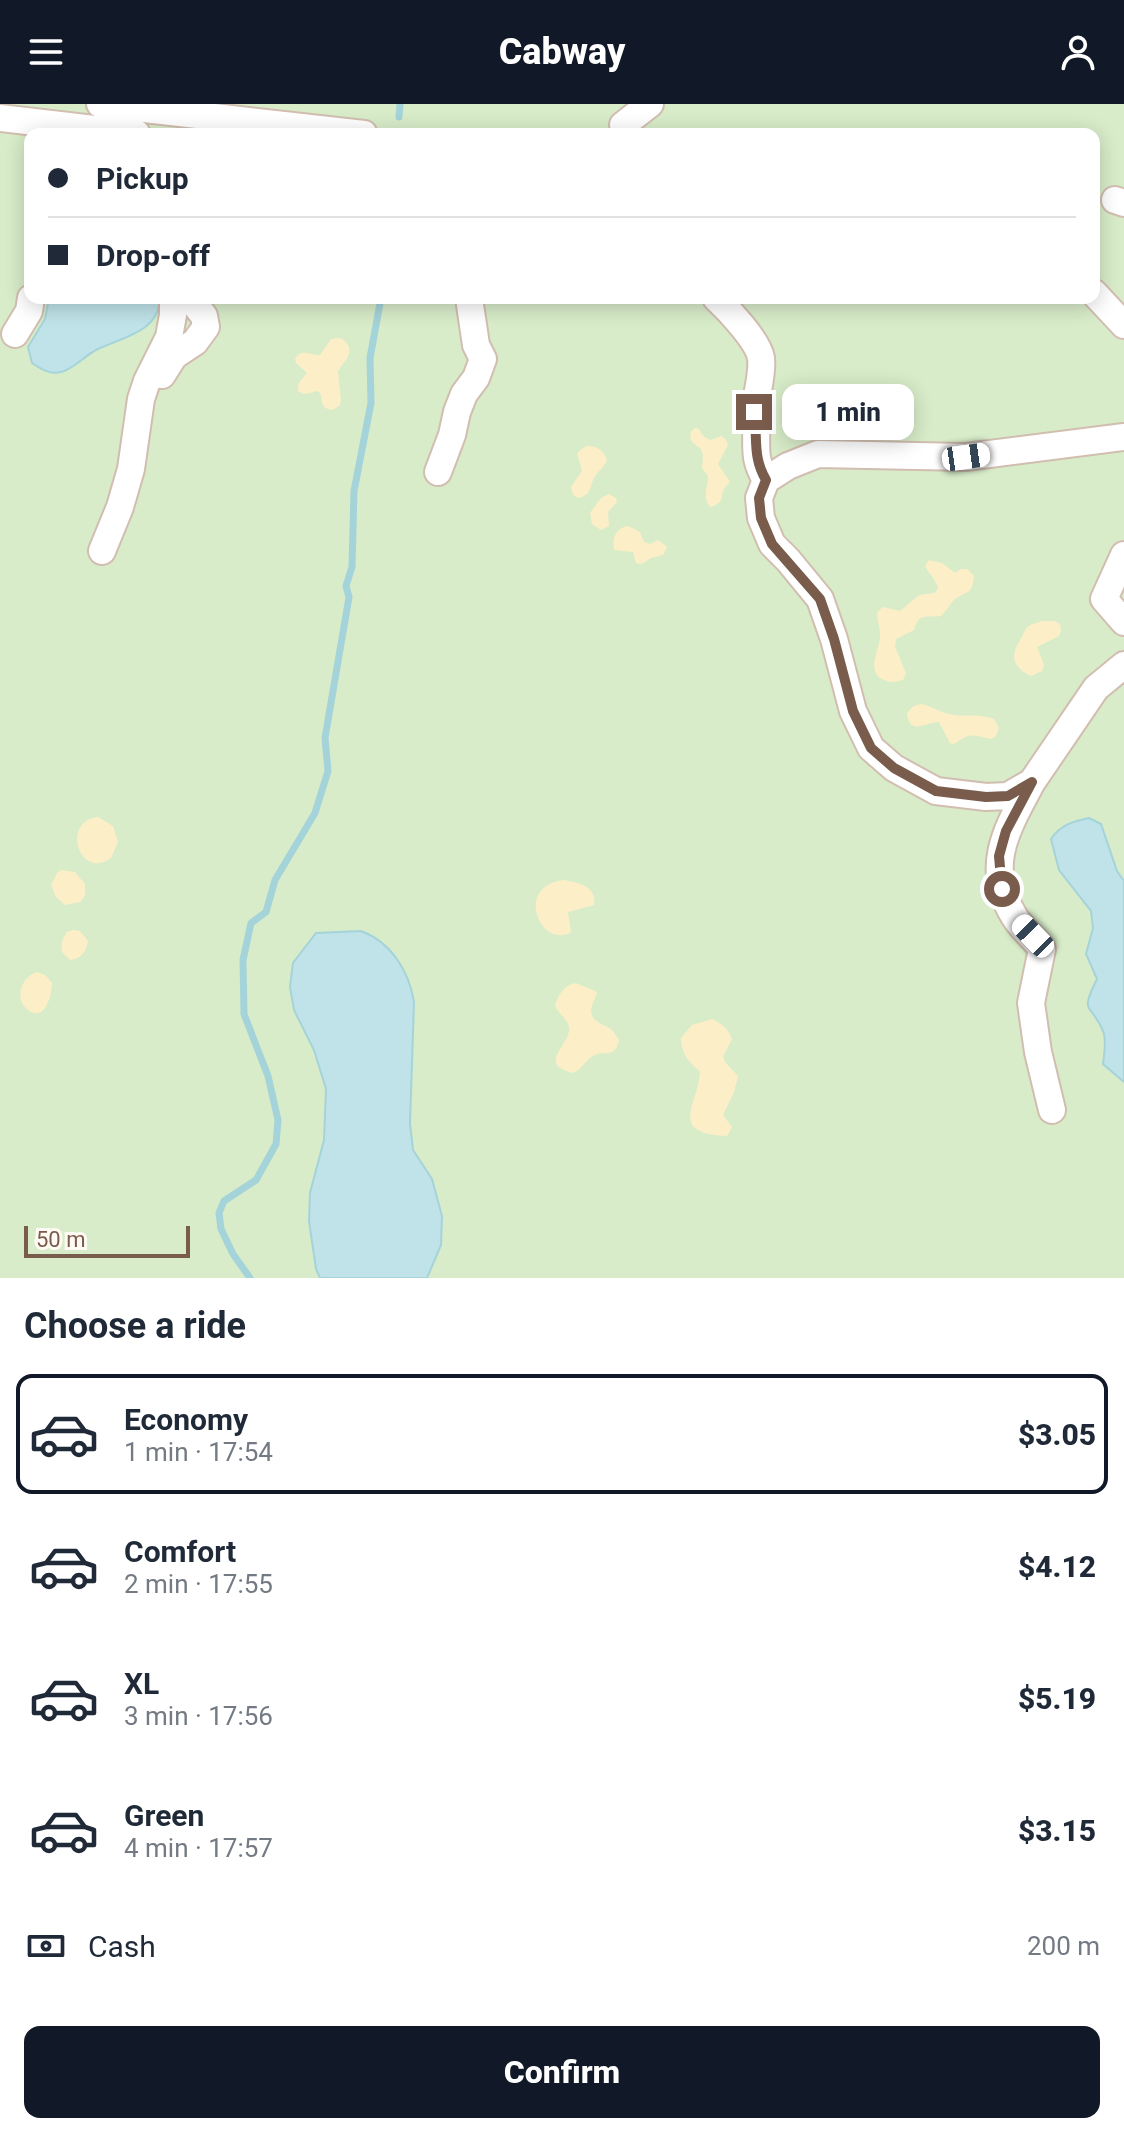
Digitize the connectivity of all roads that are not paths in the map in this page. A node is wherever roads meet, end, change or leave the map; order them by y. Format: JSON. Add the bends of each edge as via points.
{"nodes":[{"id":1,"x":100,"y":104,"type":"edge"},
{"id":2,"x":650,"y":104,"type":"edge"},
{"id":3,"x":0,"y":118,"type":"edge"},
{"id":4,"x":236,"y":119,"type":"edge"},
{"id":5,"x":624,"y":121,"type":"edge"},
{"id":6,"x":86,"y":128,"type":"edge"},
{"id":7,"x":313,"y":128,"type":"edge"},
{"id":8,"x":1100,"y":299,"type":"edge"},
{"id":9,"x":30,"y":304,"type":"edge"},
{"id":10,"x":173,"y":304,"type":"edge"},
{"id":11,"x":195,"y":304,"type":"edge"},
{"id":12,"x":470,"y":304,"type":"edge"},
{"id":13,"x":722,"y":304,"type":"edge"},
{"id":14,"x":1124,"y":325,"type":"edge"},
{"id":15,"x":15,"y":334,"type":"dead end"},
{"id":16,"x":139,"y":412,"type":"junction"},
{"id":17,"x":1124,"y":437,"type":"edge"},
{"id":18,"x":438,"y":472,"type":"dead end"},
{"id":19,"x":766,"y":480,"type":"junction"},
{"id":20,"x":102,"y":551,"type":"dead end"},
{"id":21,"x":1124,"y":555,"type":"edge"},
{"id":22,"x":1124,"y":622,"type":"edge"},
{"id":23,"x":1124,"y":665,"type":"edge"},
{"id":24,"x":1032,"y":782,"type":"junction"},
{"id":25,"x":1052,"y":1110,"type":"dead end"}],
"edges":[{"from":1,"to":4,"type":"lane"},
{"from":2,"to":5,"type":"lane"},
{"from":3,"to":6,"type":"lane"},
{"from":4,"to":7,"type":"lane"},
{"from":8,"to":14,"type":"lane"},
{"from":9,"to":15,"type":"lane"},
{"from":10,"to":16,"type":"lane","via":[[169,337],[147,381]]},
{"from":11,"to":16,"type":"lane","via":[[206,327],[174,356]]},
{"from":12,"to":18,"type":"lane","via":[[483,359],[464,394]]},
{"from":13,"to":19,"type":"lane","via":[[761,356],[755,450]]},
{"from":16,"to":20,"type":"lane","via":[[131,469]]},
{"from":17,"to":19,"type":"lane","via":[[966,457],[818,454]]},
{"from":19,"to":24,"type":"lane","via":[[759,498],[761,518],[772,544],[820,599],[853,711],[871,748],[936,791],[1008,796]]},
{"from":21,"to":22,"type":"lane","via":[[1104,599]]},
{"from":23,"to":24,"type":"lane","via":[[1096,688]]},
{"from":24,"to":25,"type":"lane","via":[[999,856],[1002,889],[1014,917],[1042,949],[1031,1003]]}]}
